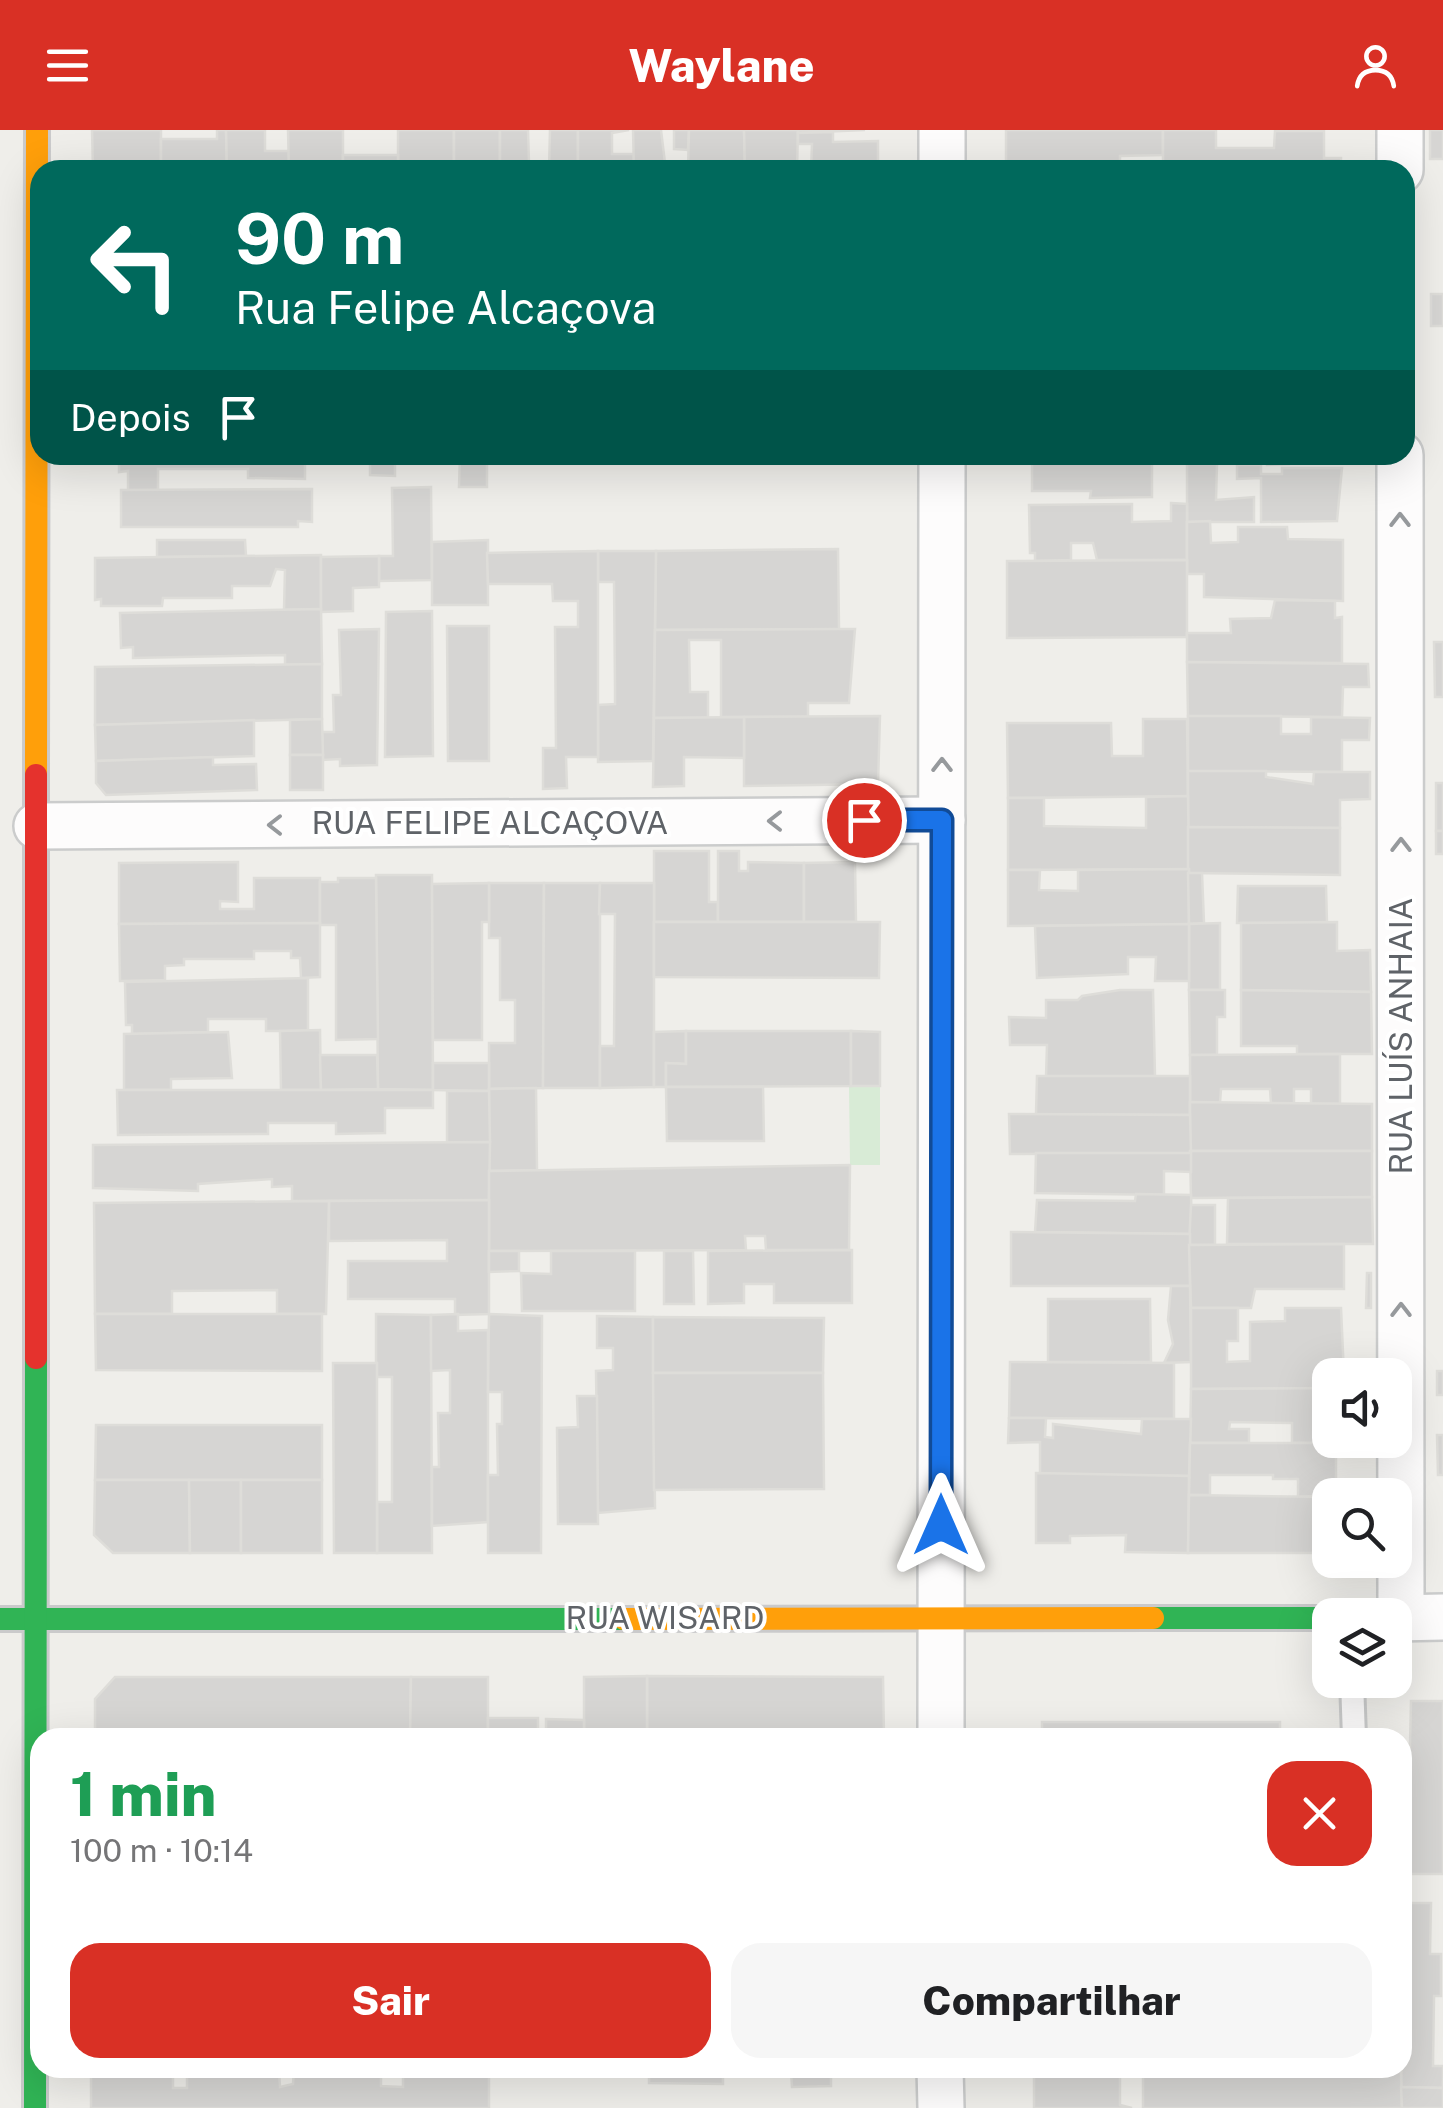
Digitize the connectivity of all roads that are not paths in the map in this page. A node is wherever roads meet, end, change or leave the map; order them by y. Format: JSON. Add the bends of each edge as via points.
{"nodes":[{"id":1,"x":37,"y":130,"type":"edge"},
{"id":2,"x":942,"y":130,"type":"edge"},
{"id":3,"x":1400,"y":130,"type":"edge"},
{"id":4,"x":37,"y":160,"type":"edge"},
{"id":5,"x":942,"y":160,"type":"edge"},
{"id":6,"x":1400,"y":160,"type":"edge"},
{"id":7,"x":37,"y":465,"type":"edge"},
{"id":8,"x":942,"y":465,"type":"edge"},
{"id":9,"x":1400,"y":465,"type":"edge"},
{"id":10,"x":942,"y":820,"type":"junction"},
{"id":11,"x":37,"y":826,"type":"junction"},
{"id":12,"x":35,"y":1618,"type":"junction"},
{"id":13,"x":942,"y":1618,"type":"junction"},
{"id":14,"x":1312,"y":1618,"type":"edge"},
{"id":15,"x":1413,"y":1618,"type":"edge"},
{"id":16,"x":0,"y":1619,"type":"edge"},
{"id":17,"x":1353,"y":1698,"type":"edge"},
{"id":18,"x":35,"y":1728,"type":"edge"},
{"id":19,"x":941,"y":1728,"type":"edge"},
{"id":20,"x":1354,"y":1728,"type":"edge"},
{"id":21,"x":35,"y":2078,"type":"edge"},
{"id":22,"x":940,"y":2078,"type":"edge"},
{"id":23,"x":35,"y":2108,"type":"edge"},
{"id":24,"x":941,"y":2108,"type":"edge"}],
"edges":[{"from":1,"to":4,"type":"street"},
{"from":2,"to":5,"type":"street"},
{"from":3,"to":6,"type":"street"},
{"from":7,"to":11,"type":"street"},
{"from":10,"to":8,"type":"street","one_way":true},
{"from":15,"to":9,"type":"street","name":"RUA LUÍS ANHAIA","one_way":true},
{"from":10,"to":11,"type":"street","name":"RUA FELIPE ALCAÇOVA","one_way":true},
{"from":10,"to":13,"type":"street"},
{"from":11,"to":12,"type":"street"},
{"from":12,"to":13,"type":"street","name":"RUA WISARD"},
{"from":12,"to":16,"type":"street","name":"RUA WISARD"},
{"from":12,"to":18,"type":"street"},
{"from":13,"to":14,"type":"street","name":"RUA WISARD"},
{"from":13,"to":19,"type":"street"},
{"from":17,"to":20,"type":"lane"},
{"from":21,"to":23,"type":"street"},
{"from":22,"to":24,"type":"street"}]}
